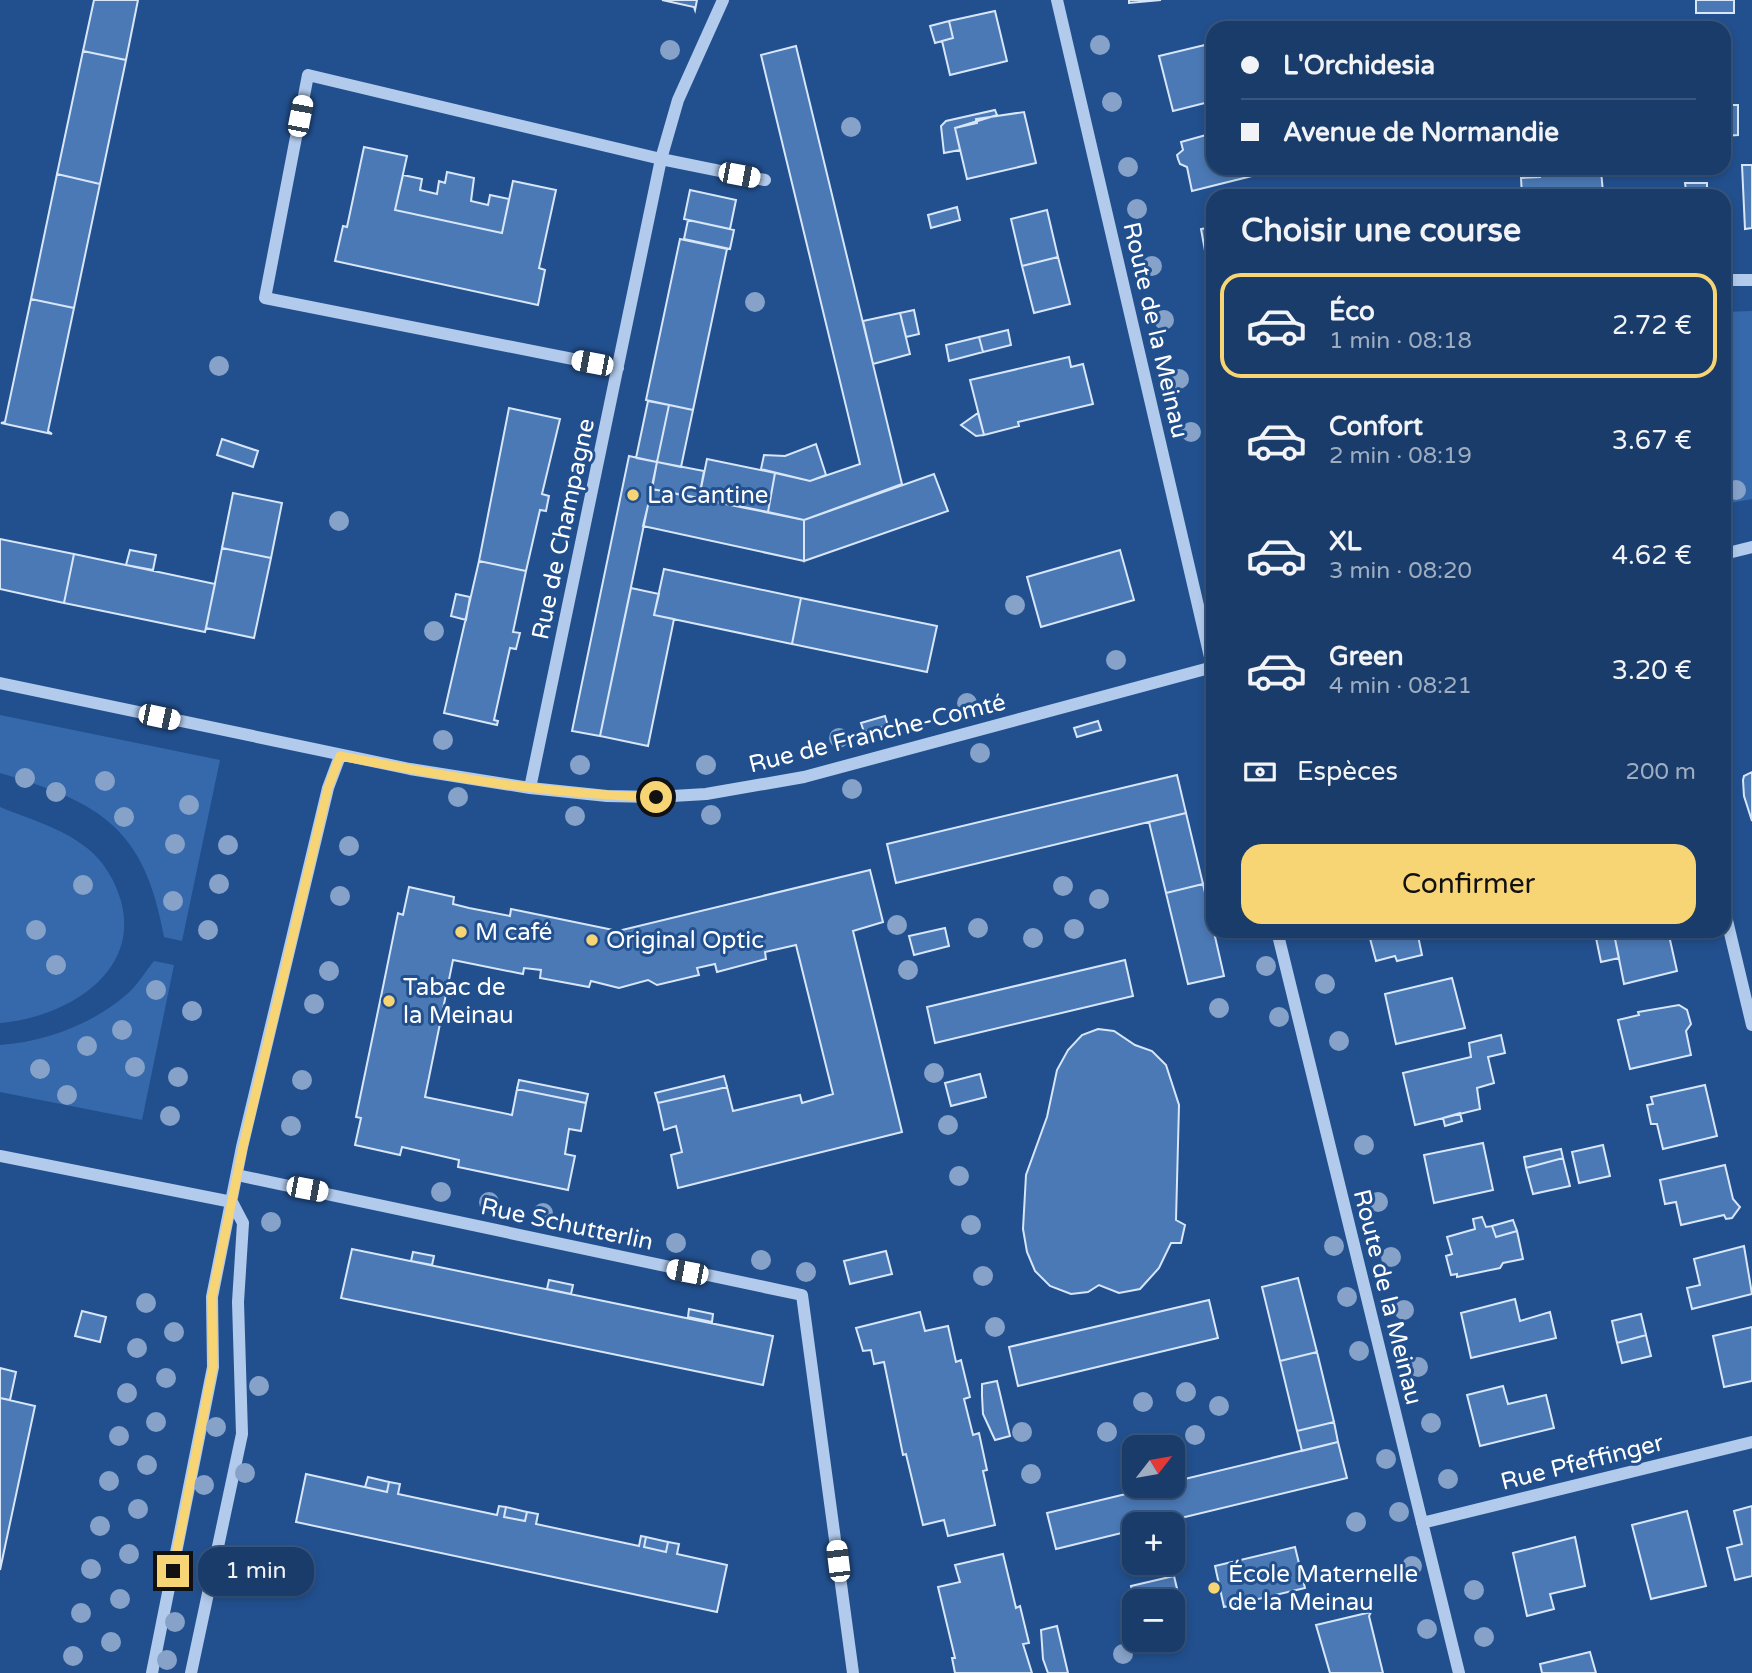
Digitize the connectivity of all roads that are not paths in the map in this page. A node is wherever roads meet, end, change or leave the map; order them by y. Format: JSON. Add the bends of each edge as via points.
{"nodes":[{"id":1,"x":723,"y":0,"type":"edge"},
{"id":2,"x":1058,"y":0,"type":"edge"},
{"id":3,"x":661,"y":159,"type":"junction"},
{"id":4,"x":765,"y":180,"type":"dead end"},
{"id":5,"x":1731,"y":280,"type":"edge"},
{"id":6,"x":1752,"y":280,"type":"edge"},
{"id":7,"x":618,"y":368,"type":"junction"},
{"id":8,"x":1752,"y":547,"type":"edge"},
{"id":9,"x":1731,"y":552,"type":"edge"},
{"id":10,"x":1206,"y":638,"type":"edge"},
{"id":11,"x":1206,"y":670,"type":"edge"},
{"id":12,"x":0,"y":683,"type":"edge"},
{"id":13,"x":340,"y":756,"type":"junction"},
{"id":14,"x":530,"y":788,"type":"junction"},
{"id":15,"x":1731,"y":935,"type":"edge"},
{"id":16,"x":1279,"y":938,"type":"edge"},
{"id":17,"x":1750,"y":1008,"type":"edge"},
{"id":18,"x":1752,"y":1025,"type":"edge"},
{"id":19,"x":0,"y":1156,"type":"edge"},
{"id":20,"x":237,"y":1175,"type":"junction"},
{"id":21,"x":232,"y":1202,"type":"junction"},
{"id":22,"x":1752,"y":1442,"type":"edge"},
{"id":23,"x":1422,"y":1523,"type":"junction"},
{"id":24,"x":152,"y":1673,"type":"edge"},
{"id":25,"x":191,"y":1673,"type":"edge"},
{"id":26,"x":853,"y":1673,"type":"edge"},
{"id":27,"x":1459,"y":1673,"type":"edge"}],
"edges":[{"from":1,"to":3,"type":"street","name":"Rue de Champagne","via":[[678,100]]},
{"from":2,"to":10,"type":"street","name":"Route de la Meinau"},
{"from":3,"to":4,"type":"street"},
{"from":3,"to":7,"type":"street","name":"Rue de Champagne"},
{"from":3,"to":7,"type":"street","via":[[307,75],[265,298]]},
{"from":5,"to":6,"type":"street"},
{"from":7,"to":14,"type":"street","name":"Rue de Champagne"},
{"from":8,"to":9,"type":"street"},
{"from":11,"to":14,"type":"street","name":"Rue de Franche-Comté","via":[[753,788],[656,797]]},
{"from":12,"to":13,"type":"street","name":"Rue de Franche-Comté"},
{"from":13,"to":14,"type":"street","name":"Rue de Franche-Comté"},
{"from":13,"to":20,"type":"street","via":[[328,788]]},
{"from":15,"to":17,"type":"street"},
{"from":16,"to":23,"type":"street","name":"Route de la Meinau"},
{"from":17,"to":18,"type":"street"},
{"from":19,"to":21,"type":"street"},
{"from":20,"to":21,"type":"street"},
{"from":20,"to":26,"type":"street","name":"Rue Schutterlin","via":[[802,1295]]},
{"from":21,"to":24,"type":"street","via":[[212,1297],[213,1367]]},
{"from":21,"to":25,"type":"street","via":[[243,1223],[238,1302],[242,1434]]},
{"from":22,"to":23,"type":"street","name":"Rue Pfeffinger"},
{"from":23,"to":27,"type":"street","name":"Route de la Meinau"}]}
